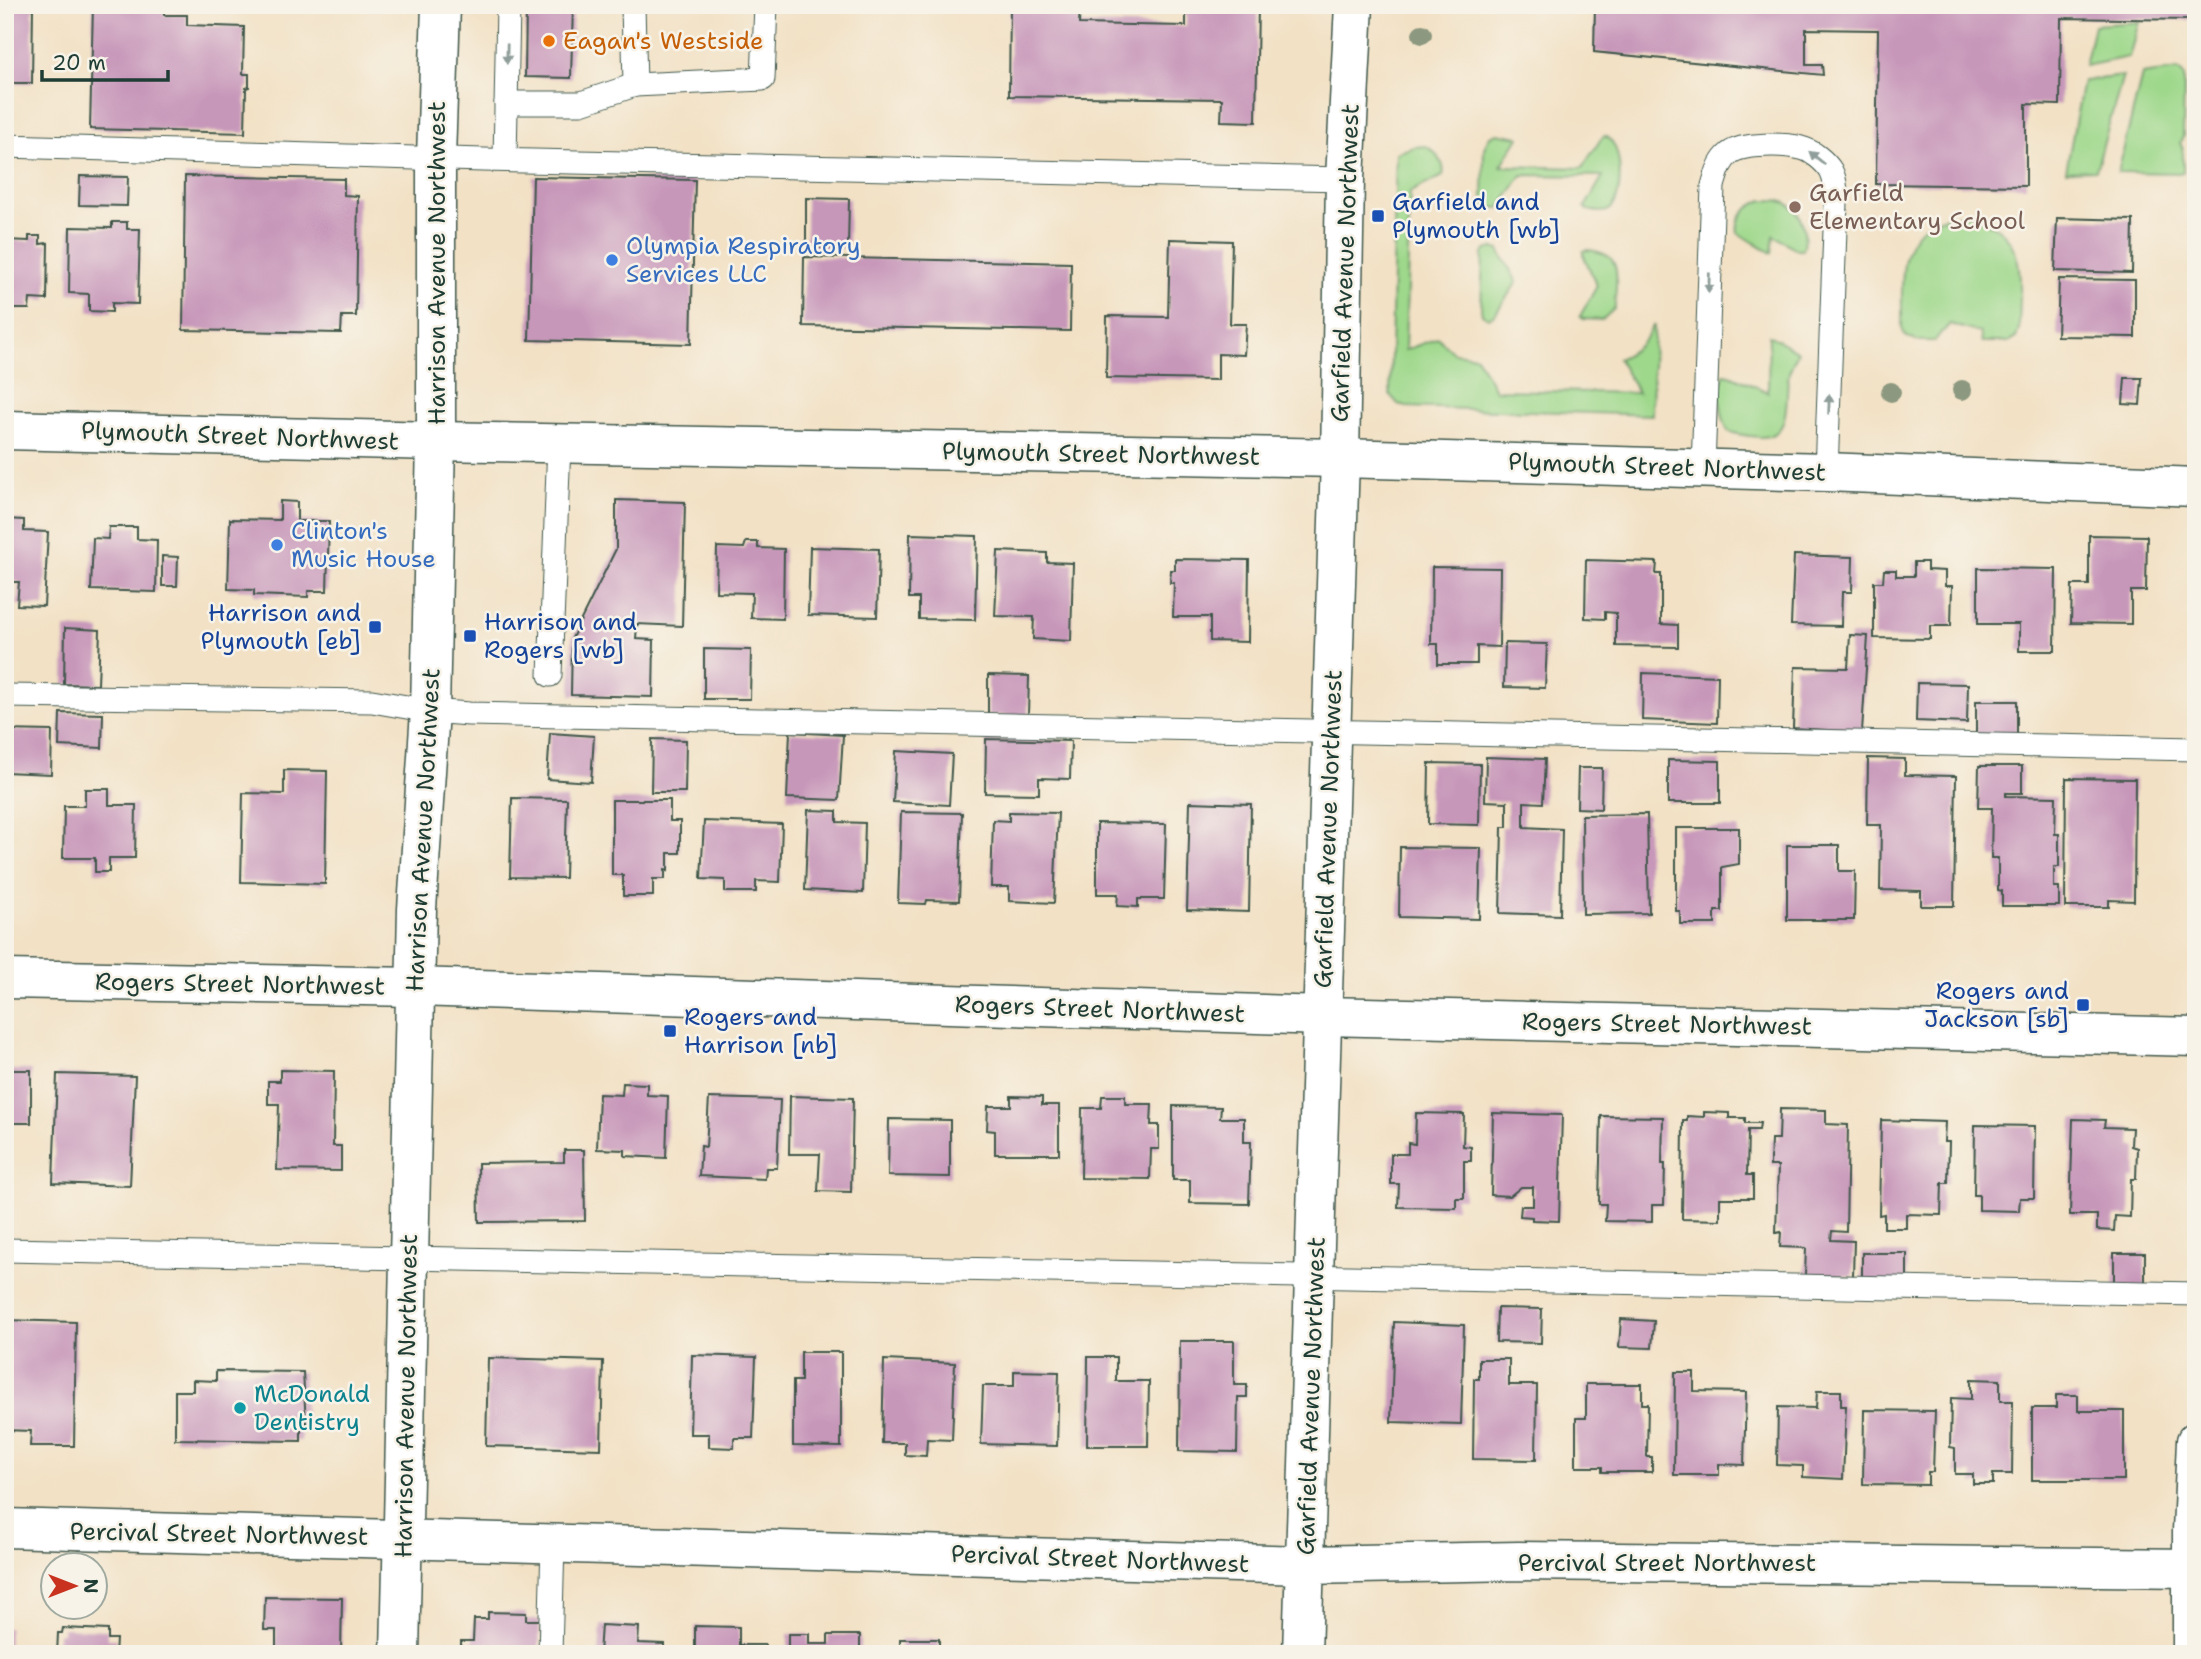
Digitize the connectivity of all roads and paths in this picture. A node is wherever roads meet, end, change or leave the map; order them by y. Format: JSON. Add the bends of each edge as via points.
{"nodes":[{"id":1,"x":441,"y":5,"type":"edge"},
{"id":2,"x":508,"y":5,"type":"edge"},
{"id":3,"x":633,"y":5,"type":"edge"},
{"id":4,"x":766,"y":5,"type":"edge"},
{"id":5,"x":1354,"y":5,"type":"edge"},
{"id":6,"x":635,"y":85,"type":"junction"},
{"id":7,"x":506,"y":103,"type":"junction"},
{"id":8,"x":5,"y":146,"type":"edge"},
{"id":9,"x":436,"y":158,"type":"junction"},
{"id":10,"x":505,"y":160,"type":"junction"},
{"id":11,"x":1345,"y":178,"type":"junction"},
{"id":12,"x":5,"y":430,"type":"edge"},
{"id":13,"x":436,"y":442,"type":"junction"},
{"id":14,"x":559,"y":444,"type":"junction"},
{"id":15,"x":1340,"y":458,"type":"junction"},
{"id":16,"x":1703,"y":468,"type":"junction"},
{"id":17,"x":1826,"y":472,"type":"junction"},
{"id":18,"x":2196,"y":487,"type":"edge"},
{"id":19,"x":550,"y":675,"type":"dead end"},
{"id":20,"x":5,"y":696,"type":"edge"},
{"id":21,"x":430,"y":711,"type":"junction"},
{"id":22,"x":1331,"y":730,"type":"junction"},
{"id":23,"x":2196,"y":749,"type":"edge"},
{"id":24,"x":5,"y":979,"type":"edge"},
{"id":25,"x":415,"y":988,"type":"junction"},
{"id":26,"x":1323,"y":1016,"type":"junction"},
{"id":27,"x":2196,"y":1037,"type":"edge"},
{"id":28,"x":5,"y":1250,"type":"edge"},
{"id":29,"x":410,"y":1259,"type":"junction"},
{"id":30,"x":1315,"y":1276,"type":"junction"},
{"id":31,"x":2196,"y":1294,"type":"edge"},
{"id":32,"x":2196,"y":1441,"type":"edge"},
{"id":33,"x":5,"y":1528,"type":"edge"},
{"id":34,"x":403,"y":1538,"type":"junction"},
{"id":35,"x":553,"y":1543,"type":"junction"},
{"id":36,"x":1305,"y":1565,"type":"junction"},
{"id":37,"x":2195,"y":1568,"type":"edge"},
{"id":38,"x":400,"y":1654,"type":"edge"},
{"id":39,"x":551,"y":1654,"type":"edge"},
{"id":40,"x":1302,"y":1654,"type":"edge"},
{"id":41,"x":2192,"y":1654,"type":"edge"}],
"edges":[{"from":1,"to":9,"type":"street","name":"Harrison Avenue Northwest"},
{"from":2,"to":7,"type":"lane","one_way":true},
{"from":3,"to":6,"type":"lane"},
{"from":4,"to":6,"type":"lane","via":[[763,79]]},
{"from":5,"to":11,"type":"street","name":"Garfield Avenue Northwest"},
{"from":6,"to":7,"type":"lane","via":[[580,103]]},
{"from":7,"to":10,"type":"lane"},
{"from":8,"to":9,"type":"lane"},
{"from":9,"to":10,"type":"lane"},
{"from":9,"to":13,"type":"street","name":"Harrison Avenue Northwest"},
{"from":10,"to":11,"type":"lane"},
{"from":11,"to":15,"type":"street","name":"Garfield Avenue Northwest"},
{"from":12,"to":13,"type":"street","name":"Plymouth Street Northwest"},
{"from":13,"to":14,"type":"street","name":"Plymouth Street Northwest"},
{"from":13,"to":21,"type":"street","name":"Harrison Avenue Northwest"},
{"from":14,"to":15,"type":"street","name":"Plymouth Street Northwest"},
{"from":14,"to":19,"type":"lane"},
{"from":15,"to":16,"type":"street","name":"Plymouth Street Northwest"},
{"from":15,"to":22,"type":"street","name":"Garfield Avenue Northwest"},
{"from":16,"to":17,"type":"street","name":"Plymouth Street Northwest"},
{"from":17,"to":16,"type":"lane","one_way":true,"via":[[1835,185],[1830,169],[1815,154],[1801,148],[1754,145],[1732,151],[1719,165],[1713,186]]},
{"from":17,"to":18,"type":"street","name":"Plymouth Street Northwest"},
{"from":20,"to":21,"type":"lane","via":[[372,701]]},
{"from":21,"to":22,"type":"lane"},
{"from":21,"to":25,"type":"street","name":"Harrison Avenue Northwest"},
{"from":22,"to":23,"type":"lane"},
{"from":22,"to":26,"type":"street","name":"Garfield Avenue Northwest"},
{"from":24,"to":25,"type":"street","name":"Rogers Street Northwest"},
{"from":25,"to":26,"type":"street","name":"Rogers Street Northwest"},
{"from":25,"to":29,"type":"street","name":"Harrison Avenue Northwest"},
{"from":26,"to":27,"type":"street","name":"Rogers Street Northwest"},
{"from":26,"to":30,"type":"street","name":"Garfield Avenue Northwest"},
{"from":28,"to":29,"type":"lane"},
{"from":29,"to":30,"type":"lane"},
{"from":29,"to":34,"type":"street","name":"Harrison Avenue Northwest"},
{"from":30,"to":31,"type":"lane"},
{"from":30,"to":36,"type":"street","name":"Garfield Avenue Northwest"},
{"from":32,"to":37,"type":"street"},
{"from":33,"to":34,"type":"street","name":"Percival Street Northwest"},
{"from":34,"to":35,"type":"street","name":"Percival Street Northwest"},
{"from":34,"to":38,"type":"street","name":"Harrison Avenue Northwest"},
{"from":35,"to":36,"type":"street","name":"Percival Street Northwest"},
{"from":35,"to":39,"type":"lane"},
{"from":36,"to":37,"type":"street","name":"Percival Street Northwest","via":[[1519,1561]]},
{"from":36,"to":40,"type":"street","name":"Garfield Avenue Northwest"},
{"from":37,"to":41,"type":"street"}]}
